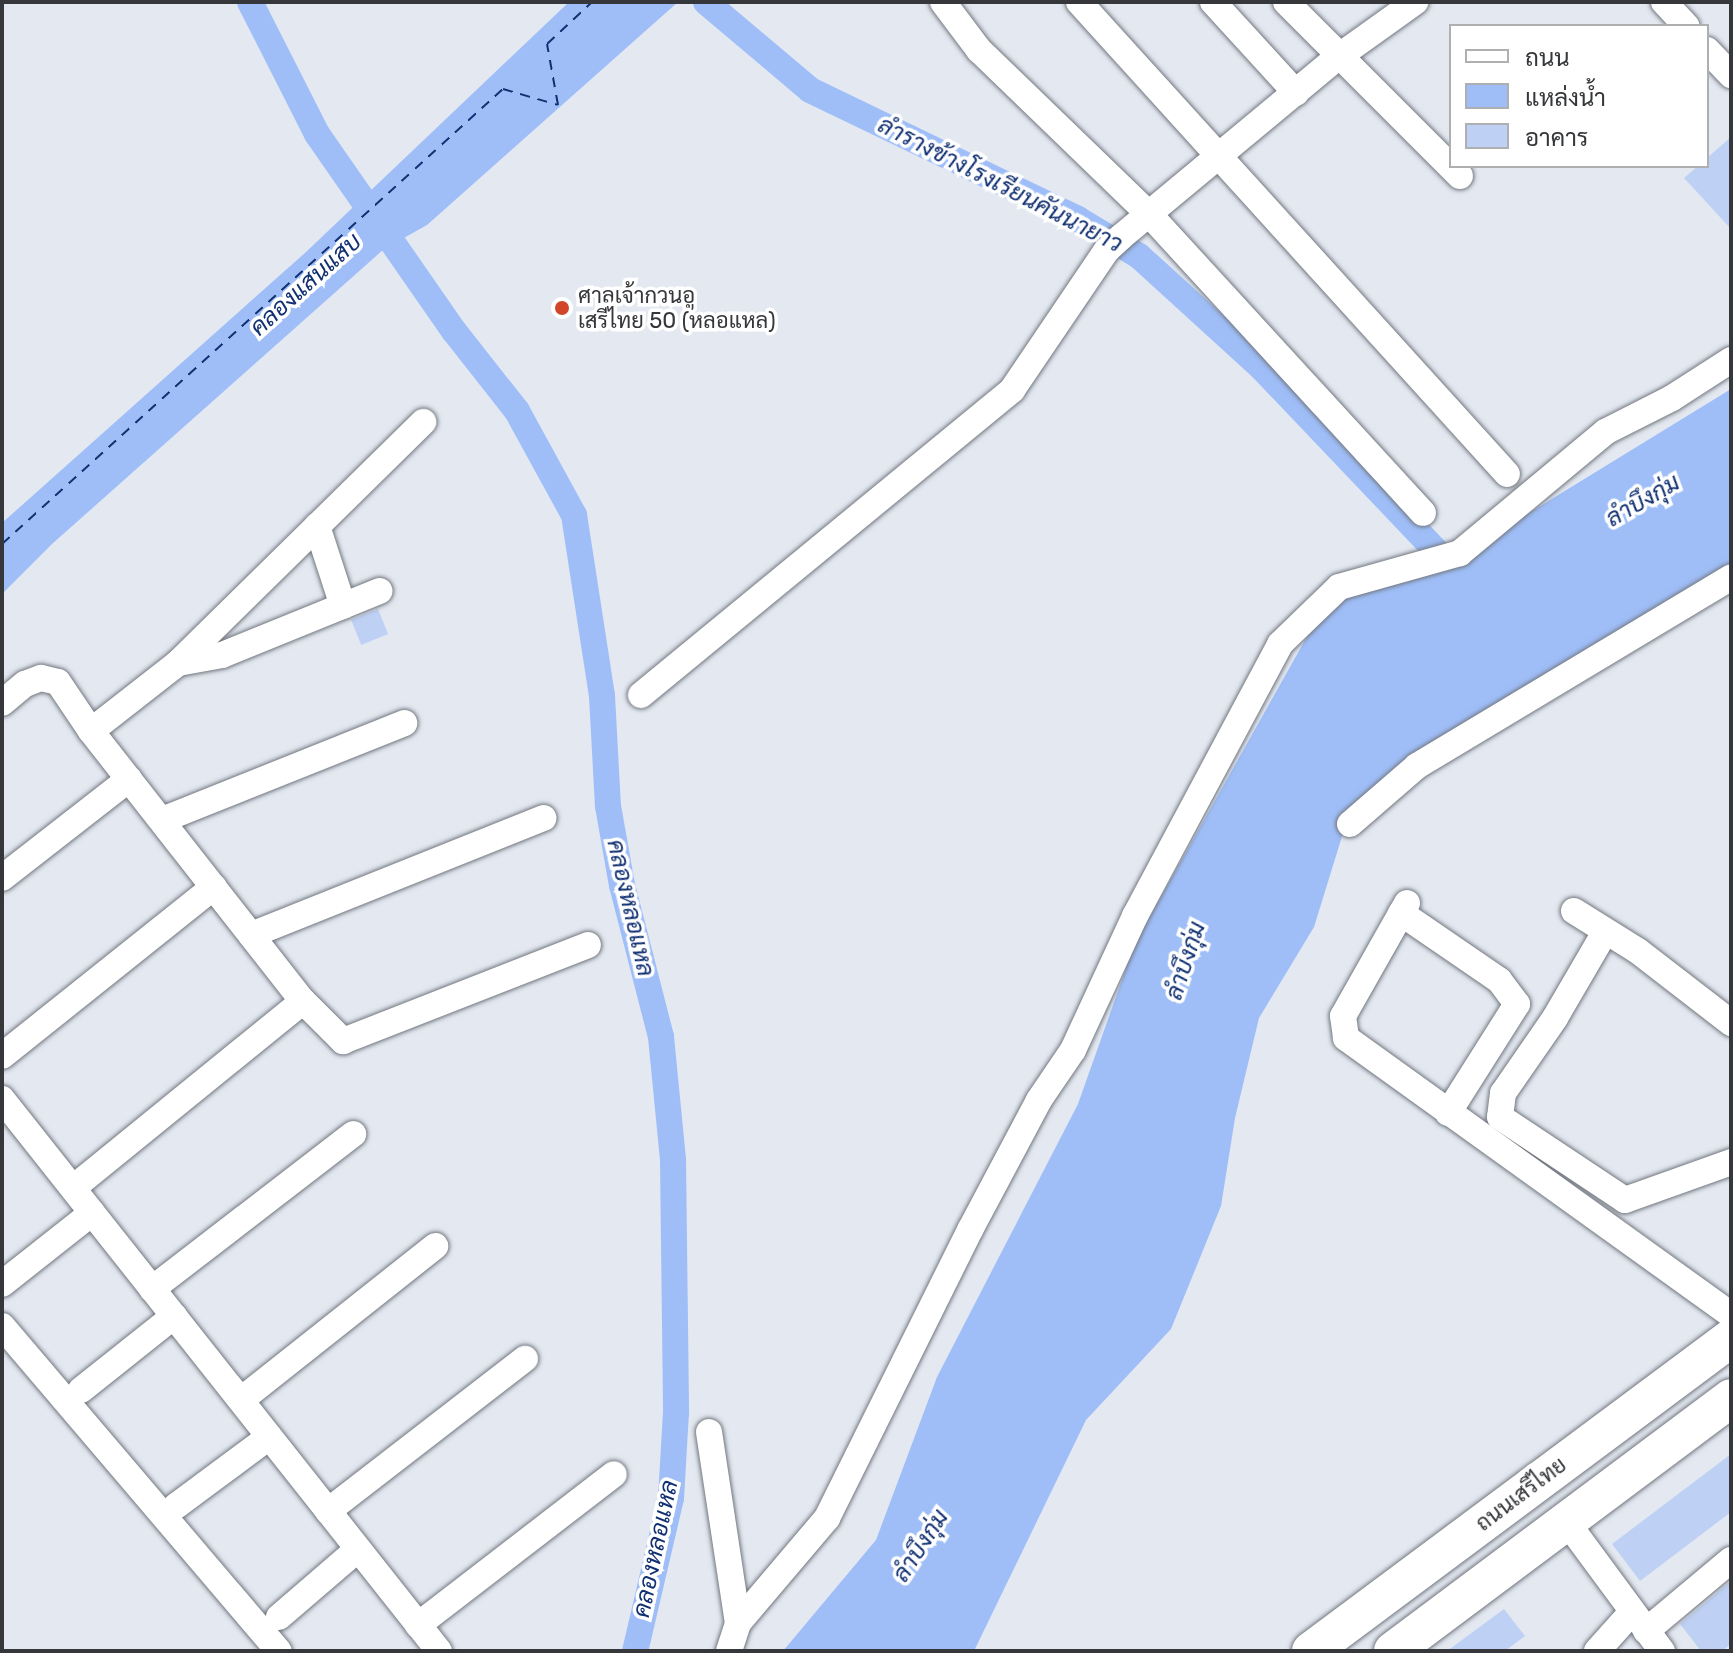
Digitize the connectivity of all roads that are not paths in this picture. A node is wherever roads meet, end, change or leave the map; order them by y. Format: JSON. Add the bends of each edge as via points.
{"nodes":[{"id":1,"x":943,"y":2,"type":"edge"},
{"id":2,"x":1079,"y":2,"type":"edge"},
{"id":3,"x":1213,"y":2,"type":"edge"},
{"id":4,"x":1286,"y":2,"type":"edge"},
{"id":5,"x":1664,"y":2,"type":"edge"},
{"id":6,"x":1412,"y":3,"type":"edge"},
{"id":7,"x":1684,"y":24,"type":"edge"},
{"id":8,"x":1709,"y":52,"type":"edge"},
{"id":9,"x":1338,"y":57,"type":"junction"},
{"id":10,"x":1731,"y":75,"type":"edge"},
{"id":11,"x":1296,"y":93,"type":"junction"},
{"id":12,"x":1219,"y":158,"type":"junction"},
{"id":13,"x":1449,"y":165,"type":"edge"},
{"id":14,"x":1452,"y":168,"type":"edge"},
{"id":15,"x":1460,"y":176,"type":"dead end"},
{"id":16,"x":1150,"y":215,"type":"junction"},
{"id":17,"x":1731,"y":360,"type":"edge"},
{"id":18,"x":423,"y":422,"type":"dead end"},
{"id":19,"x":1507,"y":474,"type":"dead end"},
{"id":20,"x":1423,"y":513,"type":"dead end"},
{"id":21,"x":317,"y":526,"type":"junction"},
{"id":22,"x":1731,"y":577,"type":"edge"},
{"id":23,"x":380,"y":591,"type":"dead end"},
{"id":24,"x":343,"y":606,"type":"junction"},
{"id":25,"x":178,"y":663,"type":"junction"},
{"id":26,"x":641,"y":695,"type":"dead end"},
{"id":27,"x":2,"y":703,"type":"edge"},
{"id":28,"x":404,"y":723,"type":"dead end"},
{"id":29,"x":91,"y":731,"type":"junction"},
{"id":30,"x":129,"y":779,"type":"junction"},
{"id":31,"x":544,"y":818,"type":"dead end"},
{"id":32,"x":162,"y":820,"type":"junction"},
{"id":33,"x":1350,"y":824,"type":"dead end"},
{"id":34,"x":2,"y":878,"type":"edge"},
{"id":35,"x":214,"y":887,"type":"junction"},
{"id":36,"x":1574,"y":911,"type":"dead end"},
{"id":37,"x":1605,"y":932,"type":"junction"},
{"id":38,"x":251,"y":935,"type":"junction"},
{"id":39,"x":588,"y":945,"type":"dead end"},
{"id":40,"x":303,"y":1001,"type":"junction"},
{"id":41,"x":1731,"y":1023,"type":"edge"},
{"id":42,"x":2,"y":1056,"type":"edge"},
{"id":43,"x":3,"y":1103,"type":"edge"},
{"id":44,"x":1448,"y":1113,"type":"junction"},
{"id":45,"x":353,"y":1134,"type":"dead end"},
{"id":46,"x":1731,"y":1162,"type":"edge"},
{"id":47,"x":73,"y":1188,"type":"junction"},
{"id":48,"x":92,"y":1213,"type":"junction"},
{"id":49,"x":435,"y":1246,"type":"dead end"},
{"id":50,"x":2,"y":1284,"type":"edge"},
{"id":51,"x":152,"y":1289,"type":"junction"},
{"id":52,"x":1731,"y":1315,"type":"edge"},
{"id":53,"x":174,"y":1316,"type":"junction"},
{"id":54,"x":2,"y":1326,"type":"edge"},
{"id":55,"x":1731,"y":1338,"type":"edge"},
{"id":56,"x":525,"y":1359,"type":"dead end"},
{"id":57,"x":81,"y":1390,"type":"dead end"},
{"id":58,"x":1731,"y":1398,"type":"edge"},
{"id":59,"x":241,"y":1400,"type":"junction"},
{"id":60,"x":709,"y":1432,"type":"dead end"},
{"id":61,"x":269,"y":1437,"type":"junction"},
{"id":62,"x":614,"y":1474,"type":"dead end"},
{"id":63,"x":176,"y":1506,"type":"dead end"},
{"id":64,"x":328,"y":1511,"type":"junction"},
{"id":65,"x":1566,"y":1521,"type":"junction"},
{"id":66,"x":358,"y":1549,"type":"junction"},
{"id":67,"x":1731,"y":1560,"type":"edge"},
{"id":68,"x":279,"y":1617,"type":"dead end"},
{"id":69,"x":738,"y":1623,"type":"junction"},
{"id":70,"x":418,"y":1625,"type":"junction"},
{"id":71,"x":1647,"y":1631,"type":"edge"},
{"id":72,"x":279,"y":1651,"type":"edge"},
{"id":73,"x":439,"y":1651,"type":"edge"},
{"id":74,"x":729,"y":1651,"type":"edge"},
{"id":75,"x":1311,"y":1651,"type":"edge"},
{"id":76,"x":1393,"y":1651,"type":"edge"},
{"id":77,"x":1597,"y":1651,"type":"edge"}],
"edges":[{"from":1,"to":16,"type":"street","via":[[979,50]]},
{"from":2,"to":12,"type":"street"},
{"from":3,"to":11,"type":"street"},
{"from":4,"to":9,"type":"street"},
{"from":5,"to":7,"type":"street"},
{"from":6,"to":9,"type":"street"},
{"from":8,"to":10,"type":"street"},
{"from":9,"to":11,"type":"street"},
{"from":9,"to":13,"type":"street"},
{"from":11,"to":12,"type":"street"},
{"from":12,"to":16,"type":"street"},
{"from":12,"to":19,"type":"street"},
{"from":14,"to":15,"type":"street"},
{"from":16,"to":20,"type":"street"},
{"from":16,"to":26,"type":"street","via":[[1114,244],[1012,390]]},
{"from":17,"to":69,"type":"street","via":[[1605,432],[1460,553],[1339,587],[1280,644],[1135,916],[1073,1050],[1039,1100],[970,1230],[827,1518]]},
{"from":18,"to":21,"type":"street"},
{"from":21,"to":24,"type":"street"},
{"from":21,"to":25,"type":"street"},
{"from":22,"to":33,"type":"street","via":[[1417,766]]},
{"from":23,"to":24,"type":"street"},
{"from":24,"to":25,"type":"street","via":[[222,655]]},
{"from":25,"to":29,"type":"street"},
{"from":27,"to":29,"type":"street","via":[[25,684],[41,678],[58,682]]},
{"from":28,"to":32,"type":"street"},
{"from":29,"to":30,"type":"street"},
{"from":30,"to":32,"type":"street"},
{"from":30,"to":34,"type":"street"},
{"from":31,"to":38,"type":"street"},
{"from":32,"to":35,"type":"street"},
{"from":35,"to":38,"type":"street"},
{"from":35,"to":42,"type":"street"},
{"from":36,"to":37,"type":"street"},
{"from":37,"to":41,"type":"street"},
{"from":37,"to":46,"type":"street","via":[[1503,1093],[1500,1117],[1625,1200]]},
{"from":38,"to":40,"type":"street"},
{"from":39,"to":40,"type":"street","via":[[348,1041]]},
{"from":40,"to":47,"type":"street"},
{"from":43,"to":47,"type":"street"},
{"from":44,"to":44,"type":"street","via":[[1351,1043],[1342,1029],[1343,1016],[1404,908],[1499,980],[1517,1004]]},
{"from":44,"to":52,"type":"street"},
{"from":45,"to":51,"type":"street"},
{"from":47,"to":48,"type":"street"},
{"from":48,"to":50,"type":"street"},
{"from":48,"to":51,"type":"street"},
{"from":49,"to":59,"type":"street"},
{"from":51,"to":53,"type":"street"},
{"from":53,"to":57,"type":"street"},
{"from":53,"to":59,"type":"street"},
{"from":54,"to":72,"type":"street"},
{"from":55,"to":75,"type":"main road","name":"ถนนเสรีไทย"},
{"from":56,"to":64,"type":"street"},
{"from":58,"to":65,"type":"main road"},
{"from":59,"to":61,"type":"street"},
{"from":60,"to":69,"type":"street"},
{"from":61,"to":63,"type":"street"},
{"from":61,"to":64,"type":"street"},
{"from":62,"to":70,"type":"street"},
{"from":64,"to":66,"type":"street"},
{"from":65,"to":71,"type":"street"},
{"from":65,"to":76,"type":"main road"},
{"from":66,"to":68,"type":"street"},
{"from":66,"to":70,"type":"street"},
{"from":67,"to":71,"type":"street"},
{"from":69,"to":74,"type":"street"},
{"from":70,"to":73,"type":"street"},
{"from":71,"to":77,"type":"street"}]}
